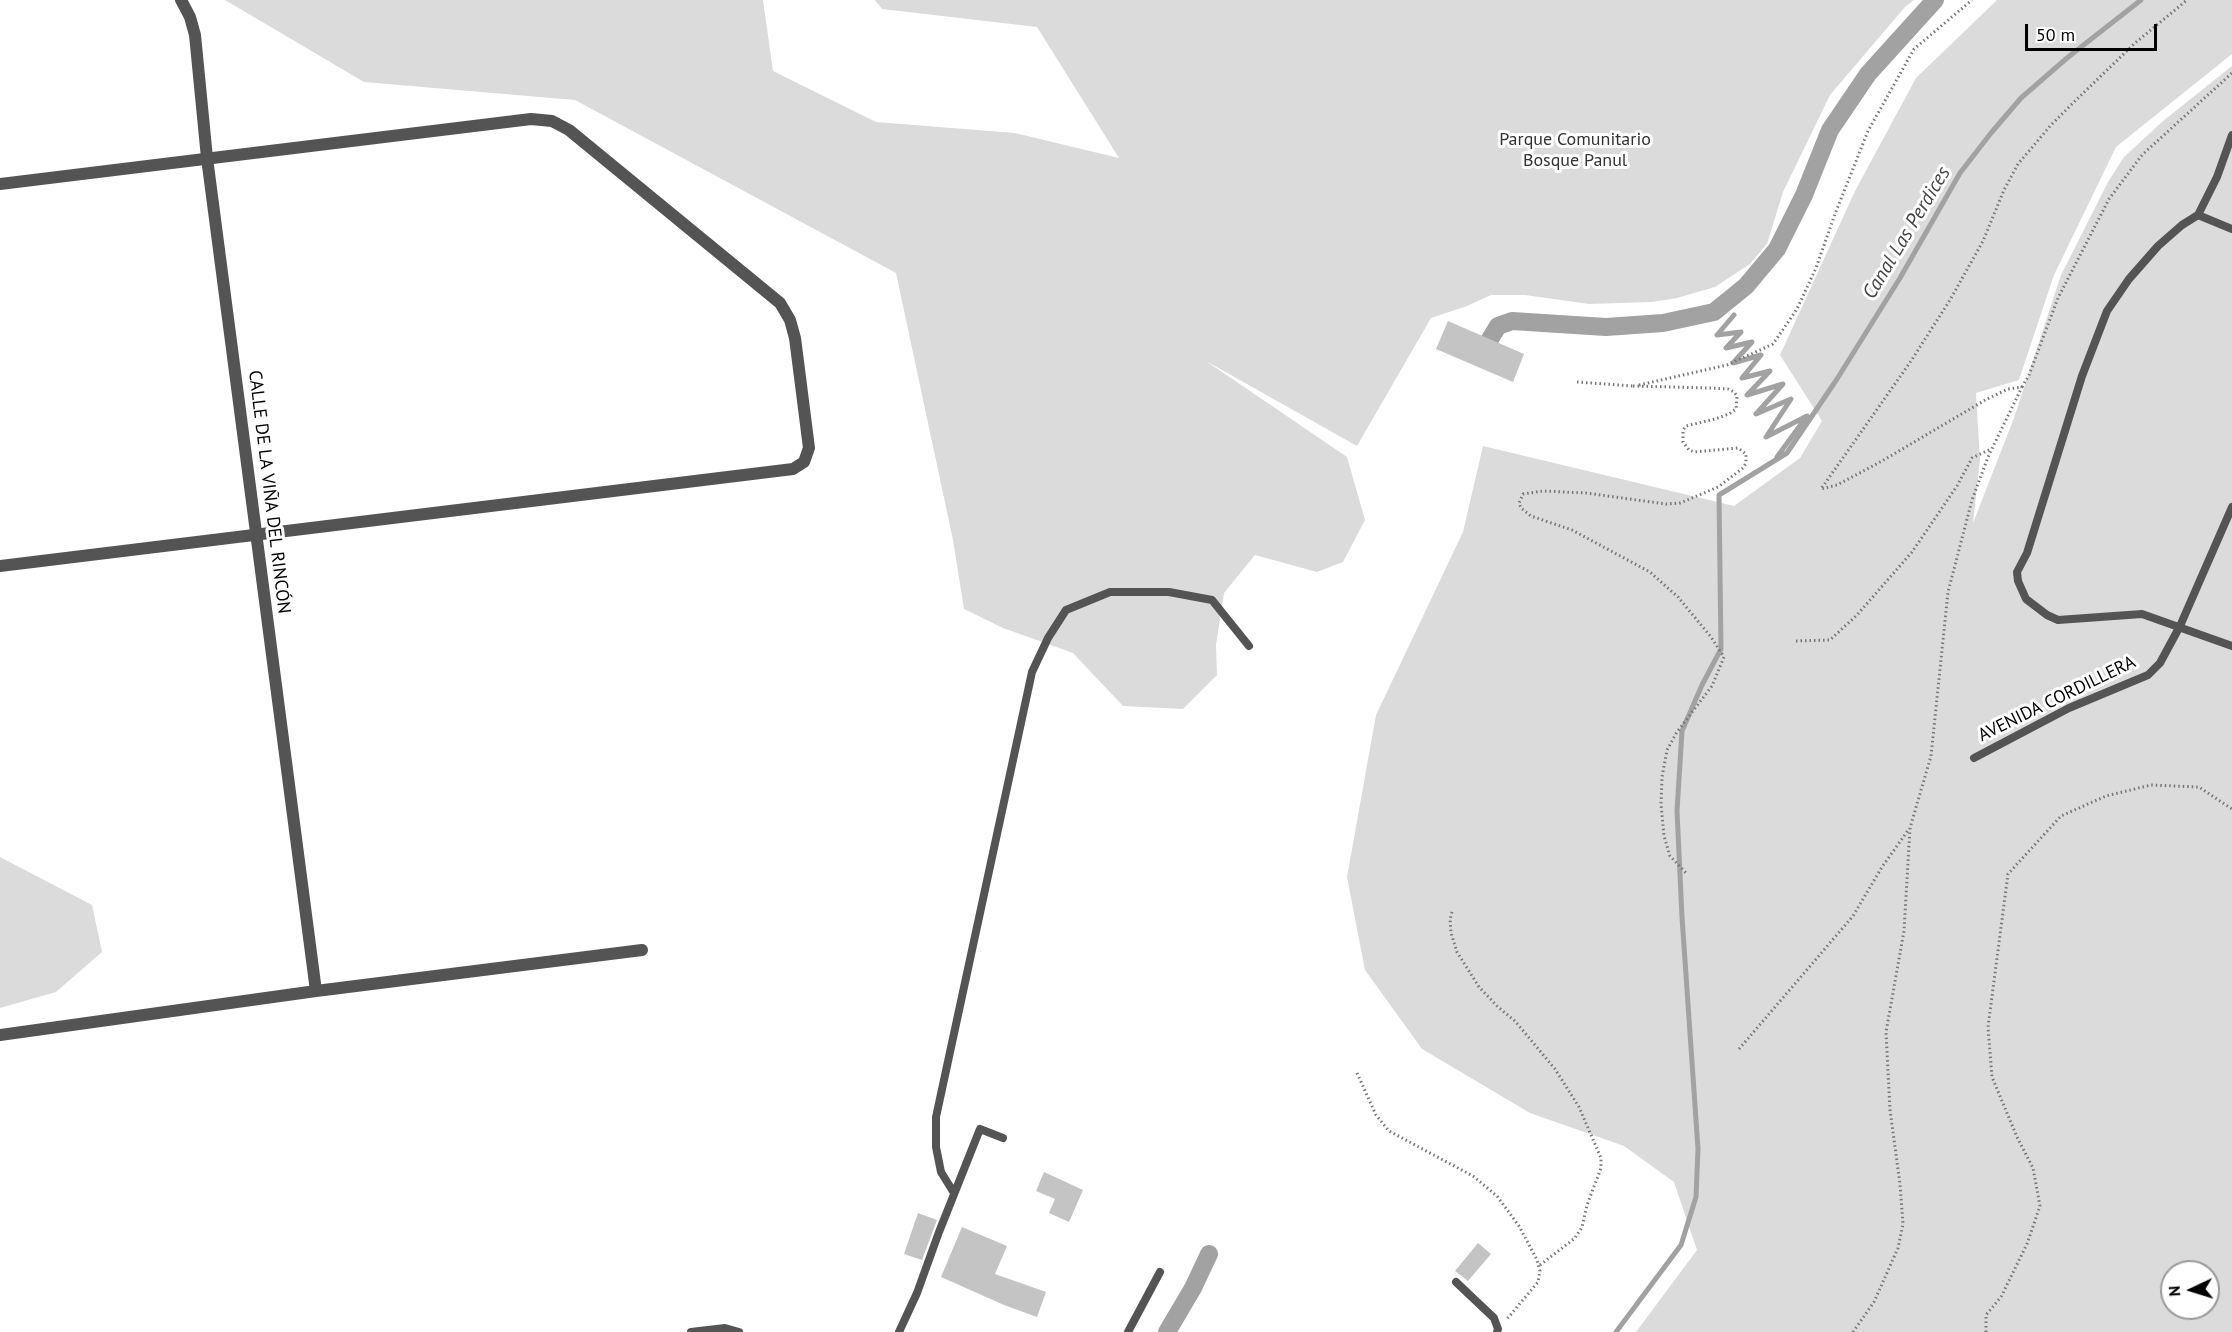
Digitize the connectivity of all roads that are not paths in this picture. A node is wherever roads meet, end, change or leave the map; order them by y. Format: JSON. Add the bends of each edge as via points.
{"nodes":[{"id":1,"x":182,"y":0,"type":"edge"},
{"id":2,"x":2232,"y":135,"type":"edge"},
{"id":3,"x":207,"y":158,"type":"junction"},
{"id":4,"x":0,"y":184,"type":"edge"},
{"id":5,"x":2198,"y":215,"type":"junction"},
{"id":6,"x":2232,"y":229,"type":"edge"},
{"id":7,"x":2232,"y":507,"type":"edge"},
{"id":8,"x":256,"y":536,"type":"junction"},
{"id":9,"x":0,"y":566,"type":"edge"},
{"id":10,"x":2180,"y":626,"type":"junction"},
{"id":11,"x":1249,"y":646,"type":"dead end"},
{"id":12,"x":2232,"y":646,"type":"edge"},
{"id":13,"x":1974,"y":758,"type":"dead end"},
{"id":14,"x":642,"y":950,"type":"dead end"},
{"id":15,"x":316,"y":991,"type":"junction"},
{"id":16,"x":0,"y":1035,"type":"edge"},
{"id":17,"x":1003,"y":1138,"type":"dead end"},
{"id":18,"x":954,"y":1193,"type":"junction"},
{"id":19,"x":1160,"y":1272,"type":"dead end"},
{"id":20,"x":1455,"y":1282,"type":"dead end"},
{"id":21,"x":1497,"y":1331,"type":"edge"},
{"id":22,"x":691,"y":1332,"type":"edge"},
{"id":23,"x":739,"y":1332,"type":"edge"},
{"id":24,"x":899,"y":1332,"type":"edge"},
{"id":25,"x":1128,"y":1332,"type":"edge"}],
"edges":[{"from":1,"to":3,"type":"street","name":"CALLE DE LA VIÑA DEL RINCÓN","via":[[195,34]]},
{"from":2,"to":5,"type":"lane"},
{"from":3,"to":4,"type":"street"},
{"from":3,"to":8,"type":"street","name":"CALLE DE LA VIÑA DEL RINCÓN"},
{"from":3,"to":8,"type":"street","via":[[531,119],[552,121],[569,130],[780,303],[793,329],[801,384],[809,448],[804,462],[793,469]]},
{"from":5,"to":6,"type":"lane"},
{"from":5,"to":10,"type":"lane","via":[[2158,246],[2107,311],[2018,572],[2026,599],[2058,620],[2142,614]]},
{"from":7,"to":10,"type":"lane","name":"AVENIDA CORDILLERA"},
{"from":8,"to":9,"type":"street"},
{"from":8,"to":15,"type":"street","name":"CALLE DE LA VIÑA DEL RINCÓN"},
{"from":10,"to":12,"type":"lane"},
{"from":10,"to":13,"type":"lane","name":"AVENIDA CORDILLERA","via":[[2160,663],[2148,675],[2069,708]]},
{"from":11,"to":18,"type":"lane","via":[[1212,600],[1169,592],[1110,592],[1066,610],[1048,638],[1032,672],[936,1117],[941,1172]]},
{"from":14,"to":15,"type":"street"},
{"from":15,"to":16,"type":"street"},
{"from":17,"to":18,"type":"lane","via":[[980,1129]]},
{"from":18,"to":24,"type":"lane"},
{"from":19,"to":25,"type":"lane"},
{"from":20,"to":21,"type":"lane","via":[[1494,1318]]},
{"from":22,"to":23,"type":"lane","via":[[725,1328]]}]}
